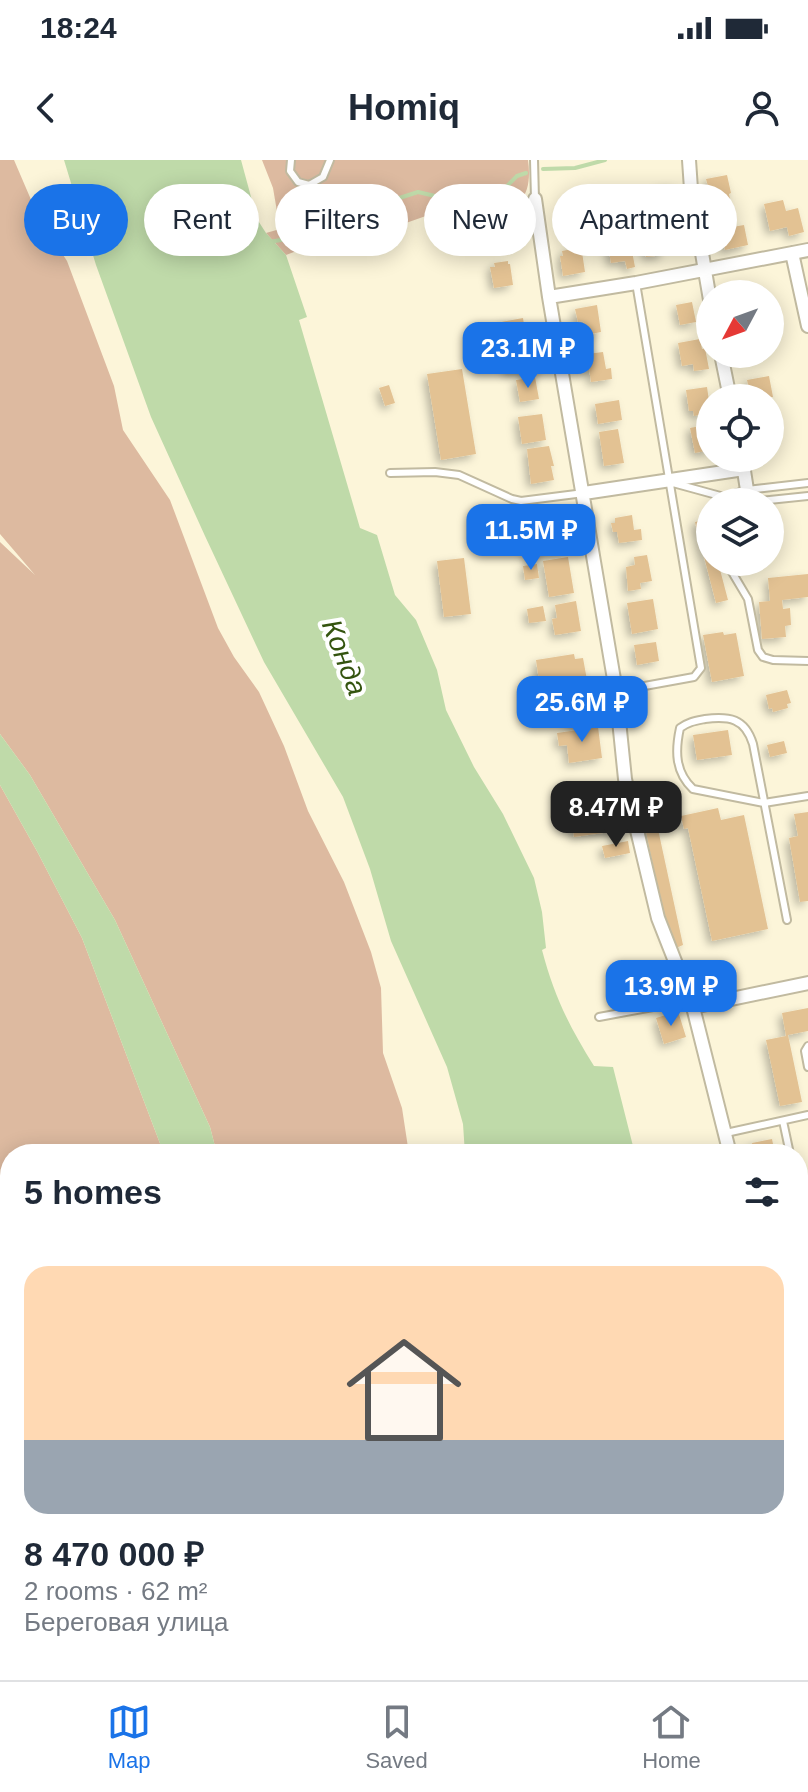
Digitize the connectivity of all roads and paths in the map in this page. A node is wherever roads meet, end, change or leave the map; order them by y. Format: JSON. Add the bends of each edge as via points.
{"nodes":[{"id":1,"x":291,"y":160,"type":"edge"},
{"id":2,"x":330,"y":160,"type":"edge"},
{"id":3,"x":534,"y":160,"type":"edge"},
{"id":4,"x":689,"y":160,"type":"edge"},
{"id":5,"x":535,"y":184,"type":"edge"},
{"id":6,"x":536,"y":206,"type":"edge"},
{"id":7,"x":808,"y":250,"type":"edge"},
{"id":8,"x":792,"y":253,"type":"junction"},
{"id":9,"x":704,"y":271,"type":"junction"},
{"id":10,"x":706,"y":280,"type":"edge"},
{"id":11,"x":636,"y":283,"type":"junction"},
{"id":12,"x":549,"y":297,"type":"junction"},
{"id":13,"x":808,"y":326,"type":"edge"},
{"id":14,"x":709,"y":472,"type":"edge"},
{"id":15,"x":390,"y":473,"type":"dead end"},
{"id":16,"x":670,"y":481,"type":"junction"},
{"id":17,"x":808,"y":483,"type":"edge"},
{"id":18,"x":764,"y":488,"type":"edge"},
{"id":19,"x":696,"y":490,"type":"edge"},
{"id":20,"x":584,"y":493,"type":"junction"},
{"id":21,"x":808,"y":496,"type":"edge"},
{"id":22,"x":784,"y":498,"type":"edge"},
{"id":23,"x":734,"y":576,"type":"edge"},
{"id":24,"x":808,"y":661,"type":"edge"},
{"id":25,"x":616,"y":691,"type":"junction"},
{"id":26,"x":808,"y":796,"type":"edge"},
{"id":27,"x":764,"y":803,"type":"junction"},
{"id":28,"x":787,"y":920,"type":"dead end"},
{"id":29,"x":808,"y":983,"type":"edge"},
{"id":30,"x":692,"y":1004,"type":"junction"},
{"id":31,"x":599,"y":1017,"type":"dead end"},
{"id":32,"x":808,"y":1046,"type":"edge"},
{"id":33,"x":808,"y":1067,"type":"edge"},
{"id":34,"x":808,"y":1115,"type":"edge"},
{"id":35,"x":783,"y":1121,"type":"junction"},
{"id":36,"x":726,"y":1133,"type":"junction"},
{"id":37,"x":728,"y":1144,"type":"edge"},
{"id":38,"x":788,"y":1144,"type":"edge"}],
"edges":[{"from":1,"to":2,"type":"lane","via":[[290,171],[298,182],[309,185],[323,177]]},
{"from":3,"to":5,"type":"lane"},
{"from":4,"to":9,"type":"street"},
{"from":6,"to":12,"type":"street"},
{"from":7,"to":8,"type":"street"},
{"from":8,"to":9,"type":"street"},
{"from":8,"to":13,"type":"street"},
{"from":9,"to":10,"type":"street"},
{"from":9,"to":11,"type":"street"},
{"from":11,"to":12,"type":"street"},
{"from":11,"to":16,"type":"lane"},
{"from":12,"to":20,"type":"street"},
{"from":14,"to":16,"type":"street"},
{"from":15,"to":20,"type":"lane","via":[[459,475],[521,501]]},
{"from":16,"to":19,"type":"lane"},
{"from":16,"to":20,"type":"street"},
{"from":16,"to":25,"type":"lane","via":[[701,668],[694,677]]},
{"from":17,"to":18,"type":"lane"},
{"from":20,"to":25,"type":"street"},
{"from":21,"to":22,"type":"lane"},
{"from":23,"to":24,"type":"lane","via":[[748,599],[763,657]]},
{"from":25,"to":30,"type":"street","via":[[625,779],[644,859],[663,935]]},
{"from":26,"to":27,"type":"lane"},
{"from":27,"to":27,"type":"lane","via":[[687,784],[677,761],[678,733],[684,724],[723,717],[740,723],[751,737]]},
{"from":27,"to":28,"type":"lane"},
{"from":29,"to":30,"type":"street"},
{"from":30,"to":31,"type":"lane"},
{"from":30,"to":36,"type":"street"},
{"from":32,"to":33,"type":"lane"},
{"from":34,"to":35,"type":"lane"},
{"from":35,"to":36,"type":"lane"},
{"from":35,"to":38,"type":"lane"},
{"from":36,"to":37,"type":"street"}]}
